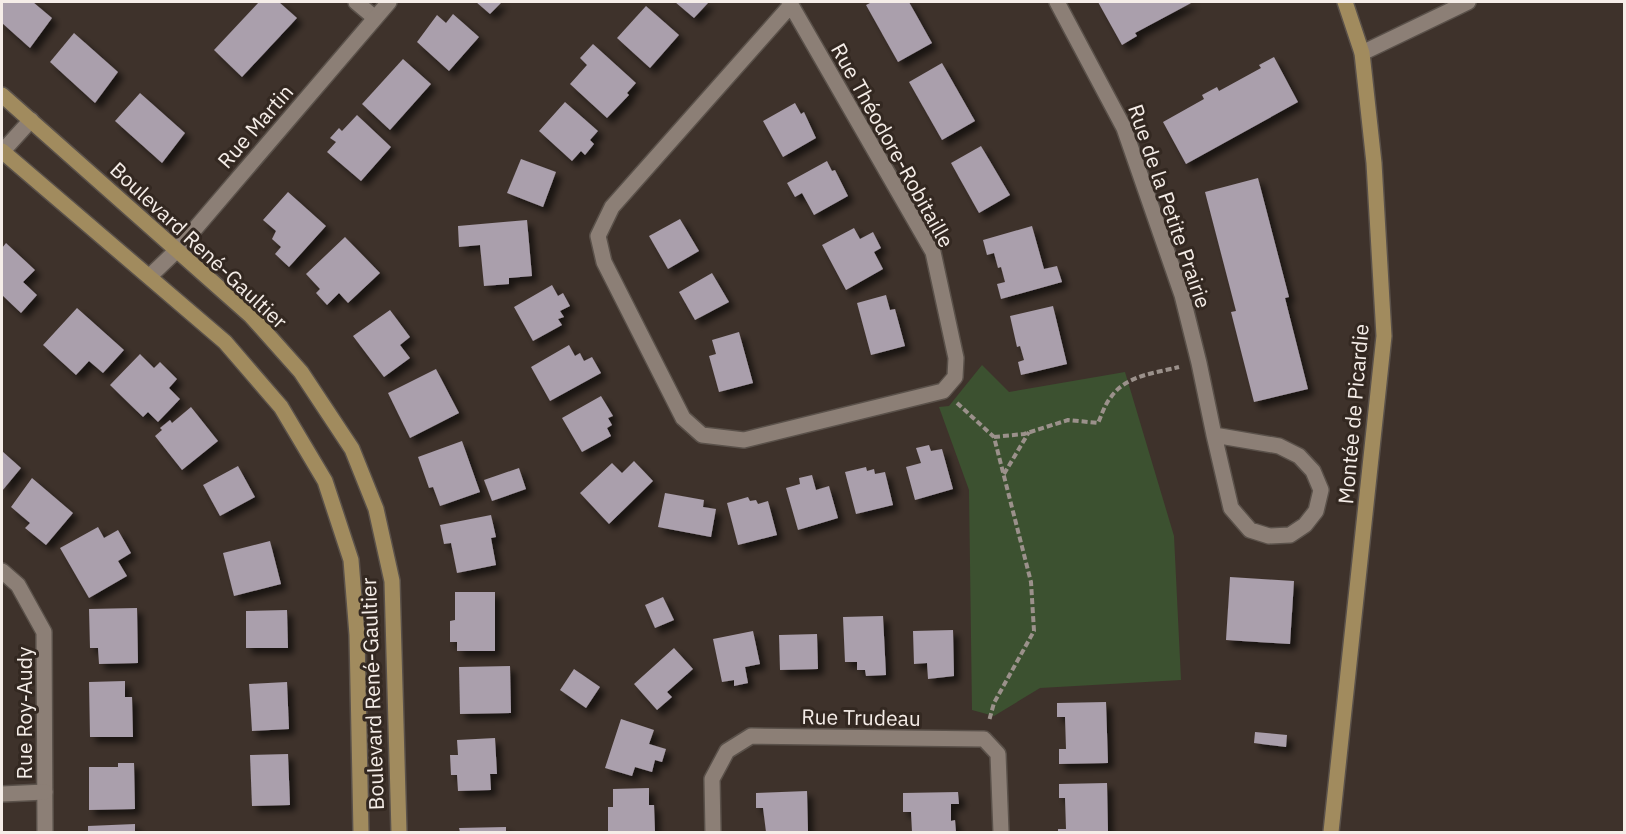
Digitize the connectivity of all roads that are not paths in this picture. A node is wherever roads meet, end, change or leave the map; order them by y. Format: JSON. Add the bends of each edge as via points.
{"nodes":[{"id":1,"x":356,"y":2,"type":"edge"},
{"id":2,"x":389,"y":2,"type":"edge"},
{"id":3,"x":1057,"y":2,"type":"edge"},
{"id":4,"x":1345,"y":2,"type":"edge"},
{"id":5,"x":1468,"y":2,"type":"edge"},
{"id":6,"x":790,"y":3,"type":"edge"},
{"id":7,"x":375,"y":18,"type":"junction"},
{"id":8,"x":1362,"y":53,"type":"junction"},
{"id":9,"x":2,"y":95,"type":"edge"},
{"id":10,"x":31,"y":120,"type":"junction"},
{"id":11,"x":2,"y":152,"type":"edge"},
{"id":12,"x":176,"y":251,"type":"junction"},
{"id":13,"x":150,"y":276,"type":"junction"},
{"id":14,"x":1214,"y":435,"type":"junction"},
{"id":15,"x":2,"y":571,"type":"edge"},
{"id":16,"x":45,"y":792,"type":"junction"},
{"id":17,"x":2,"y":794,"type":"edge"},
{"id":18,"x":45,"y":832,"type":"edge"},
{"id":19,"x":361,"y":832,"type":"edge"},
{"id":20,"x":399,"y":832,"type":"edge"},
{"id":21,"x":712,"y":832,"type":"edge"},
{"id":22,"x":1001,"y":832,"type":"edge"},
{"id":23,"x":1331,"y":832,"type":"edge"}],
"edges":[{"from":1,"to":7,"type":"street"},
{"from":2,"to":7,"type":"street","name":"Rue Martin"},
{"from":3,"to":14,"type":"street","name":"Rue de la Petite Prairie","via":[[1124,128],[1182,296]]},
{"from":4,"to":8,"type":"street","name":"Montée de Picardie"},
{"from":5,"to":8,"type":"street"},
{"from":6,"to":6,"type":"street","name":"Rue Théodore-Robitaille","via":[[933,252],[956,358],[955,377],[943,391],[744,440],[702,435],[683,418],[604,261],[598,236],[612,207]]},
{"from":7,"to":12,"type":"street","name":"Rue Martin"},
{"from":8,"to":23,"type":"street","name":"Montée de Picardie","via":[[1374,163],[1384,336]]},
{"from":9,"to":10,"type":"street","name":"Boulevard René-Gaultier"},
{"from":10,"to":11,"type":"street"},
{"from":10,"to":12,"type":"street","name":"Boulevard René-Gaultier"},
{"from":11,"to":13,"type":"street","name":"Boulevard René-Gaultier"},
{"from":12,"to":13,"type":"street","name":"Rue Martin"},
{"from":12,"to":20,"type":"street","name":"Boulevard René-Gaultier","via":[[251,316],[302,372],[352,449],[376,509],[392,581]]},
{"from":13,"to":19,"type":"street","name":"Boulevard René-Gaultier","via":[[225,342],[260,382],[281,407],[325,481],[351,560],[357,635]]},
{"from":14,"to":14,"type":"street","name":"Rue de la Petite Prairie","via":[[1231,508],[1250,530],[1269,536],[1290,535],[1317,511],[1320,490],[1313,471],[1299,456],[1279,446]]},
{"from":15,"to":16,"type":"street","name":"Rue Roy-Audy","via":[[18,585],[44,632]]},
{"from":16,"to":17,"type":"street"},
{"from":16,"to":18,"type":"street","name":"Rue Roy-Audy"},
{"from":21,"to":22,"type":"street","name":"Rue Trudeau","via":[[712,779],[727,751],[751,736],[984,740],[998,754]]}]}
